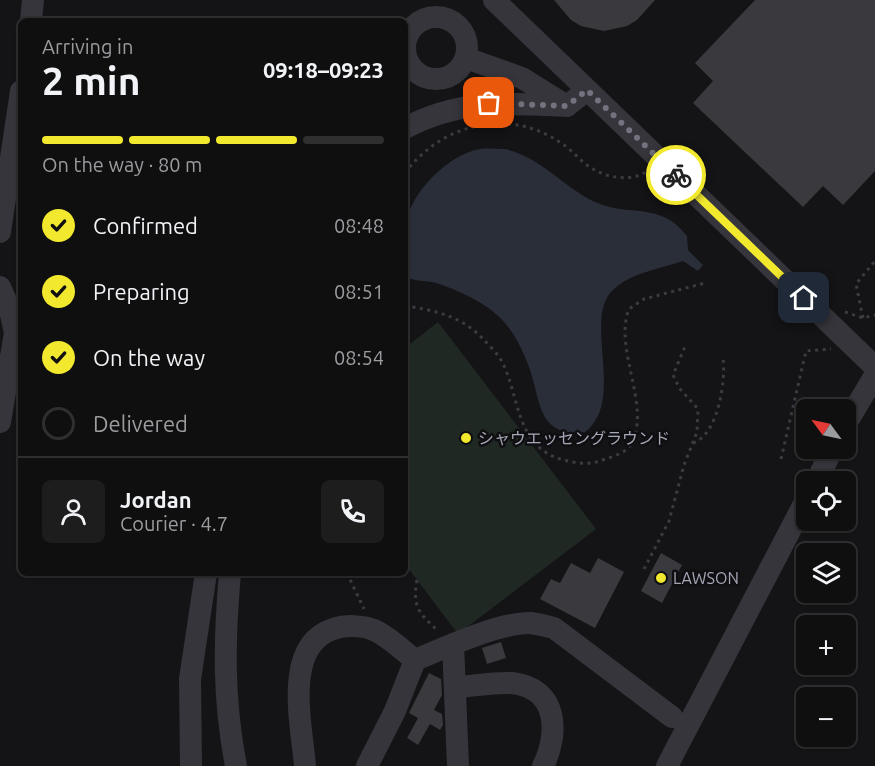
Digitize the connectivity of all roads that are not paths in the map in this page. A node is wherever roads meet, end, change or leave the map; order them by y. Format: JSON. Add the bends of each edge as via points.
{"nodes":[{"id":1,"x":33,"y":0,"type":"edge"},
{"id":2,"x":494,"y":0,"type":"edge"},
{"id":3,"x":425,"y":9,"type":"edge"},
{"id":4,"x":31,"y":18,"type":"edge"},
{"id":5,"x":408,"y":38,"type":"edge"},
{"id":6,"x":466,"y":58,"type":"junction"},
{"id":7,"x":409,"y":73,"type":"edge"},
{"id":8,"x":587,"y":90,"type":"junction"},
{"id":9,"x":567,"y":106,"type":"junction"},
{"id":10,"x":18,"y":111,"type":"edge"},
{"id":11,"x":408,"y":127,"type":"edge"},
{"id":12,"x":0,"y":232,"type":"edge"},
{"id":13,"x":0,"y":287,"type":"edge"},
{"id":14,"x":875,"y":367,"type":"edge"},
{"id":15,"x":875,"y":375,"type":"edge"},
{"id":16,"x":856,"y":407,"type":"edge"},
{"id":17,"x":0,"y":422,"type":"edge"},
{"id":18,"x":796,"y":519,"type":"edge"},
{"id":19,"x":206,"y":576,"type":"edge"},
{"id":20,"x":230,"y":576,"type":"edge"},
{"id":21,"x":453,"y":644,"type":"junction"},
{"id":22,"x":415,"y":660,"type":"junction"},
{"id":23,"x":456,"y":687,"type":"junction"},
{"id":24,"x":672,"y":717,"type":"dead end"},
{"id":25,"x":191,"y":766,"type":"edge"},
{"id":26,"x":236,"y":766,"type":"edge"},
{"id":27,"x":305,"y":766,"type":"edge"},
{"id":28,"x":366,"y":766,"type":"edge"},
{"id":29,"x":458,"y":766,"type":"edge"},
{"id":30,"x":543,"y":766,"type":"edge"},
{"id":31,"x":667,"y":766,"type":"edge"}],
"edges":[{"from":1,"to":4,"type":"street"},
{"from":2,"to":8,"type":"street"},
{"from":3,"to":5,"type":"street"},
{"from":3,"to":6,"type":"street","via":[[462,30]]},
{"from":6,"to":7,"type":"street","via":[[447,77]]},
{"from":6,"to":9,"type":"street","via":[[522,78]]},
{"from":8,"to":9,"type":"street"},
{"from":8,"to":14,"type":"street"},
{"from":9,"to":11,"type":"street","via":[[468,105]]},
{"from":10,"to":12,"type":"street"},
{"from":13,"to":17,"type":"street","via":[[15,333]]},
{"from":15,"to":16,"type":"street"},
{"from":18,"to":31,"type":"street"},
{"from":19,"to":25,"type":"street","via":[[190,679]]},
{"from":20,"to":26,"type":"street","via":[[224,688]]},
{"from":21,"to":22,"type":"street"},
{"from":21,"to":23,"type":"street"},
{"from":21,"to":24,"type":"street","via":[[511,626],[530,623],[554,627]]},
{"from":22,"to":27,"type":"street","via":[[374,630],[351,626],[328,630],[317,639],[302,658],[299,684]]},
{"from":22,"to":28,"type":"street","via":[[395,711]]},
{"from":23,"to":29,"type":"street"},
{"from":23,"to":30,"type":"street","via":[[512,683],[542,698],[552,717],[554,736]]}]}
